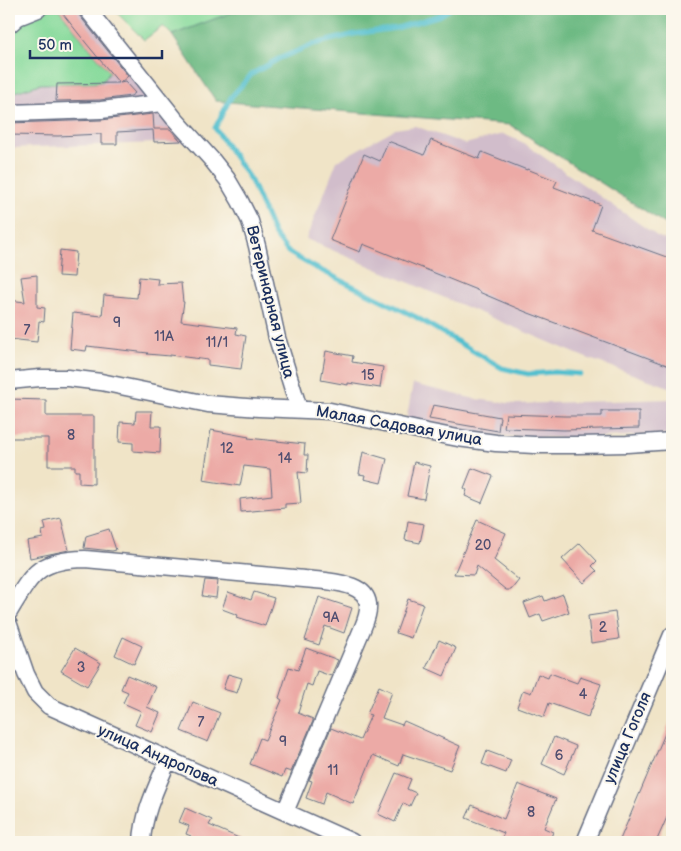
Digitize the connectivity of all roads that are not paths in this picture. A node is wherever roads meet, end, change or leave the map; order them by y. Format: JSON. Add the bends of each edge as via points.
{"nodes":[{"id":1,"x":38,"y":9,"type":"edge"},
{"id":2,"x":87,"y":9,"type":"edge"},
{"id":3,"x":9,"y":25,"type":"edge"},
{"id":4,"x":162,"y":103,"type":"junction"},
{"id":5,"x":9,"y":113,"type":"edge"},
{"id":6,"x":9,"y":382,"type":"edge"},
{"id":7,"x":299,"y":409,"type":"junction"},
{"id":8,"x":672,"y":441,"type":"edge"},
{"id":9,"x":9,"y":612,"type":"edge"},
{"id":10,"x":9,"y":624,"type":"edge"},
{"id":11,"x":672,"y":635,"type":"edge"},
{"id":12,"x":168,"y":760,"type":"junction"},
{"id":13,"x":285,"y":812,"type":"junction"},
{"id":14,"x":142,"y":842,"type":"edge"},
{"id":15,"x":352,"y":842,"type":"edge"},
{"id":16,"x":585,"y":842,"type":"edge"}],
"edges":[{"from":1,"to":3,"type":"street","via":[[18,17]]},
{"from":2,"to":4,"type":"street","name":"Ветеринарная улица"},
{"from":4,"to":5,"type":"street","via":[[101,110]]},
{"from":4,"to":7,"type":"street","name":"Ветеринарная улица","via":[[227,179],[250,221],[277,338]]},
{"from":6,"to":7,"type":"street","name":"Малая Садовая улица","via":[[68,378],[208,404]]},
{"from":7,"to":8,"type":"street","name":"Малая Садовая улица","via":[[330,411],[496,443],[594,445]]},
{"from":9,"to":13,"type":"street","via":[[31,577],[41,568],[69,559],[326,581],[354,587],[363,593],[368,603],[366,620]]},
{"from":10,"to":12,"type":"street","name":"улица Андропова","via":[[34,692],[49,706]]},
{"from":11,"to":16,"type":"street","name":"улица Гоголя"},
{"from":12,"to":13,"type":"street","name":"улица Андропова"},
{"from":12,"to":14,"type":"street","via":[[154,792]]},
{"from":13,"to":15,"type":"street","name":"улица Андропова"}]}
